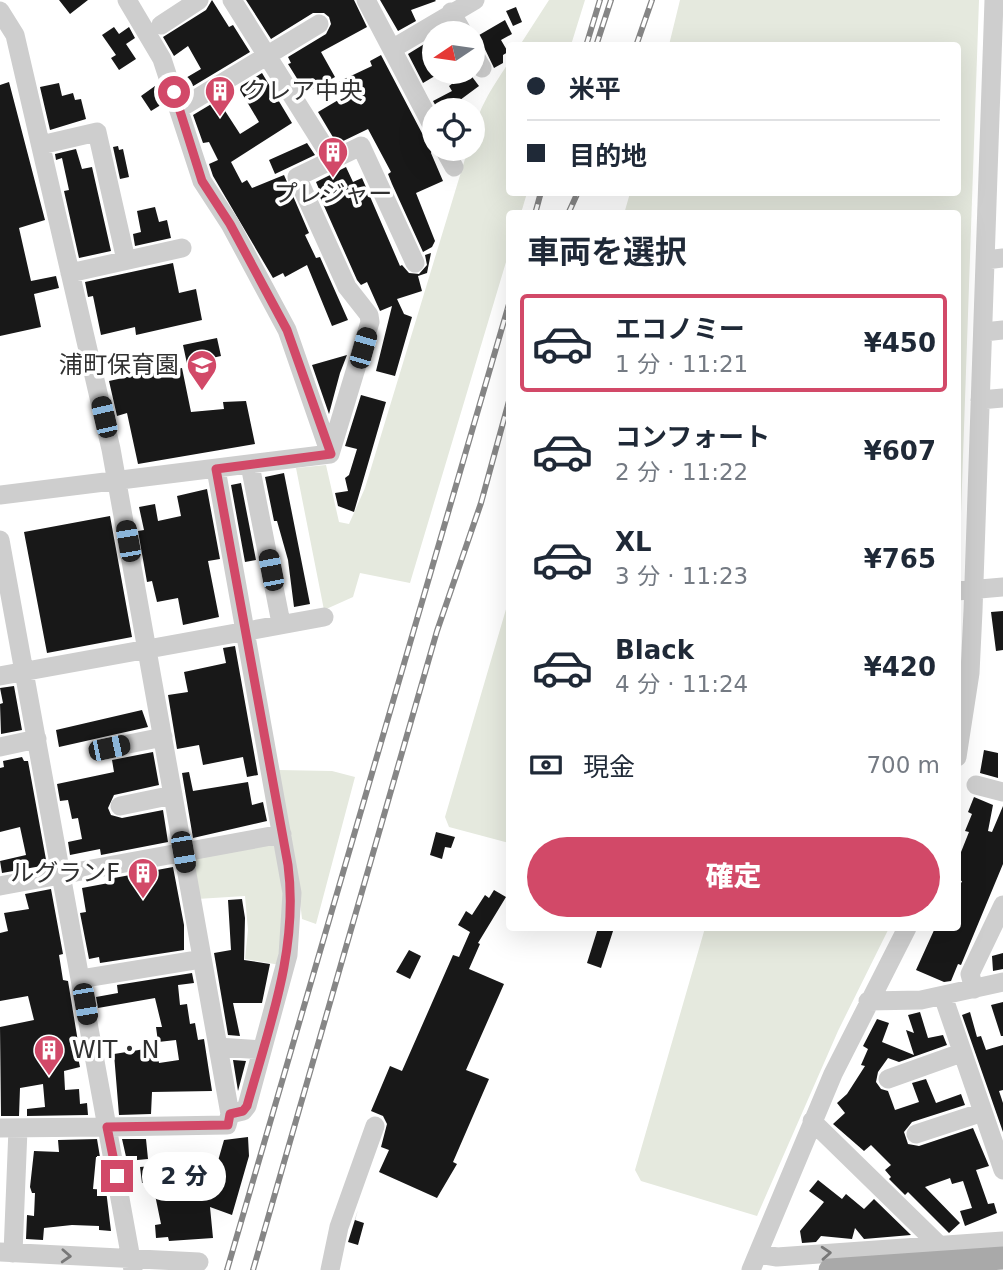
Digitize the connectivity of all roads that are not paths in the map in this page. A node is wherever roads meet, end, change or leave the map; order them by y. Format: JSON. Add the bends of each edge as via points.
{"nodes":[{"id":1,"x":127,"y":0,"type":"edge"},
{"id":2,"x":200,"y":0,"type":"edge"},
{"id":3,"x":232,"y":0,"type":"edge"},
{"id":4,"x":366,"y":0,"type":"edge"},
{"id":5,"x":475,"y":0,"type":"edge"},
{"id":6,"x":994,"y":0,"type":"edge"},
{"id":7,"x":0,"y":11,"type":"edge"},
{"id":8,"x":451,"y":12,"type":"junction"},
{"id":9,"x":456,"y":21,"type":"edge"},
{"id":10,"x":319,"y":24,"type":"dead end"},
{"id":11,"x":161,"y":25,"type":"dead end"},
{"id":12,"x":392,"y":49,"type":"junction"},
{"id":13,"x":267,"y":56,"type":"junction"},
{"id":14,"x":997,"y":70,"type":"edge"},
{"id":15,"x":422,"y":106,"type":"edge"},
{"id":16,"x":179,"y":108,"type":"junction"},
{"id":17,"x":41,"y":145,"type":"junction"},
{"id":18,"x":996,"y":147,"type":"edge"},
{"id":19,"x":332,"y":159,"type":"junction"},
{"id":20,"x":451,"y":161,"type":"edge"},
{"id":21,"x":454,"y":167,"type":"dead end"},
{"id":22,"x":182,"y":248,"type":"dead end"},
{"id":23,"x":994,"y":259,"type":"edge"},
{"id":24,"x":126,"y":260,"type":"junction"},
{"id":25,"x":415,"y":263,"type":"dead end"},
{"id":26,"x":70,"y":274,"type":"junction"},
{"id":27,"x":993,"y":331,"type":"edge"},
{"id":28,"x":1003,"y":398,"type":"edge"},
{"id":29,"x":980,"y":400,"type":"junction"},
{"id":30,"x":331,"y":454,"type":"junction"},
{"id":31,"x":250,"y":465,"type":"junction"},
{"id":32,"x":216,"y":469,"type":"junction"},
{"id":33,"x":117,"y":480,"type":"junction"},
{"id":34,"x":0,"y":495,"type":"edge"},
{"id":35,"x":0,"y":540,"type":"edge"},
{"id":36,"x":1003,"y":587,"type":"edge"},
{"id":37,"x":966,"y":590,"type":"edge"},
{"id":38,"x":324,"y":617,"type":"dead end"},
{"id":39,"x":281,"y":623,"type":"junction"},
{"id":40,"x":245,"y":630,"type":"junction"},
{"id":41,"x":147,"y":648,"type":"junction"},
{"id":42,"x":25,"y":672,"type":"junction"},
{"id":43,"x":0,"y":676,"type":"edge"},
{"id":44,"x":961,"y":731,"type":"edge"},
{"id":45,"x":163,"y":737,"type":"junction"},
{"id":46,"x":37,"y":739,"type":"junction"},
{"id":47,"x":0,"y":747,"type":"edge"},
{"id":48,"x":109,"y":748,"type":"dead end"},
{"id":49,"x":976,"y":785,"type":"dead end"},
{"id":50,"x":1003,"y":792,"type":"edge"},
{"id":51,"x":173,"y":795,"type":"junction"},
{"id":52,"x":120,"y":806,"type":"dead end"},
{"id":53,"x":282,"y":834,"type":"junction"},
{"id":54,"x":183,"y":852,"type":"junction"},
{"id":55,"x":62,"y":875,"type":"junction"},
{"id":56,"x":0,"y":886,"type":"edge"},
{"id":57,"x":1003,"y":905,"type":"edge"},
{"id":58,"x":905,"y":931,"type":"edge"},
{"id":59,"x":202,"y":959,"type":"junction"},
{"id":60,"x":80,"y":979,"type":"junction"},
{"id":61,"x":1003,"y":982,"type":"edge"},
{"id":62,"x":974,"y":989,"type":"junction"},
{"id":63,"x":943,"y":996,"type":"junction"},
{"id":64,"x":868,"y":1001,"type":"junction"},
{"id":65,"x":218,"y":1046,"type":"junction"},
{"id":66,"x":262,"y":1050,"type":"junction"},
{"id":67,"x":961,"y":1053,"type":"junction"},
{"id":68,"x":888,"y":1079,"type":"dead end"},
{"id":69,"x":983,"y":1112,"type":"junction"},
{"id":70,"x":230,"y":1114,"type":"junction"},
{"id":71,"x":812,"y":1121,"type":"junction"},
{"id":72,"x":375,"y":1126,"type":"dead end"},
{"id":73,"x":107,"y":1127,"type":"junction"},
{"id":74,"x":9,"y":1129,"type":"edge"},
{"id":75,"x":916,"y":1134,"type":"dead end"},
{"id":76,"x":1003,"y":1170,"type":"edge"},
{"id":77,"x":1003,"y":1241,"type":"edge"},
{"id":78,"x":940,"y":1246,"type":"junction"},
{"id":79,"x":6,"y":1252,"type":"edge"},
{"id":80,"x":1003,"y":1258,"type":"edge"},
{"id":81,"x":199,"y":1262,"type":"dead end"},
{"id":82,"x":754,"y":1262,"type":"edge"},
{"id":83,"x":133,"y":1265,"type":"edge"},
{"id":84,"x":330,"y":1270,"type":"edge"},
{"id":85,"x":830,"y":1270,"type":"edge"}],
"edges":[{"from":1,"to":16,"type":"street","via":[[162,59]]},
{"from":2,"to":11,"type":"street"},
{"from":3,"to":13,"type":"street"},
{"from":4,"to":12,"type":"street"},
{"from":5,"to":8,"type":"street"},
{"from":6,"to":14,"type":"street"},
{"from":7,"to":17,"type":"street","via":[[15,35]]},
{"from":8,"to":9,"type":"street"},
{"from":8,"to":12,"type":"street"},
{"from":10,"to":13,"type":"street"},
{"from":12,"to":15,"type":"street"},
{"from":13,"to":16,"type":"street"},
{"from":13,"to":19,"type":"street"},
{"from":14,"to":18,"type":"street"},
{"from":16,"to":30,"type":"street","via":[[202,181],[287,330]]},
{"from":17,"to":24,"type":"street","via":[[97,132]]},
{"from":17,"to":26,"type":"street"},
{"from":18,"to":23,"type":"street"},
{"from":19,"to":25,"type":"street","via":[[360,146]]},
{"from":19,"to":30,"type":"street","via":[[298,177],[347,287],[370,322]]},
{"from":20,"to":21,"type":"street"},
{"from":22,"to":24,"type":"street"},
{"from":23,"to":27,"type":"street"},
{"from":24,"to":26,"type":"street"},
{"from":26,"to":33,"type":"street"},
{"from":27,"to":29,"type":"street"},
{"from":28,"to":29,"type":"street"},
{"from":29,"to":37,"type":"street"},
{"from":30,"to":31,"type":"street"},
{"from":31,"to":32,"type":"street"},
{"from":31,"to":39,"type":"street"},
{"from":32,"to":33,"type":"street"},
{"from":32,"to":40,"type":"street"},
{"from":33,"to":34,"type":"street"},
{"from":33,"to":41,"type":"street"},
{"from":35,"to":42,"type":"street"},
{"from":36,"to":37,"type":"street"},
{"from":37,"to":44,"type":"street","via":[[970,673]]},
{"from":38,"to":39,"type":"street"},
{"from":39,"to":40,"type":"street"},
{"from":40,"to":41,"type":"street"},
{"from":40,"to":53,"type":"street"},
{"from":41,"to":42,"type":"street"},
{"from":41,"to":45,"type":"street"},
{"from":42,"to":43,"type":"street"},
{"from":42,"to":46,"type":"street"},
{"from":45,"to":48,"type":"street"},
{"from":45,"to":51,"type":"street"},
{"from":46,"to":47,"type":"street"},
{"from":46,"to":55,"type":"street"},
{"from":49,"to":50,"type":"street"},
{"from":51,"to":52,"type":"street"},
{"from":51,"to":54,"type":"street"},
{"from":53,"to":54,"type":"street"},
{"from":53,"to":66,"type":"street","via":[[292,893],[291,936]]},
{"from":54,"to":55,"type":"street"},
{"from":54,"to":59,"type":"street"},
{"from":55,"to":56,"type":"street"},
{"from":55,"to":60,"type":"street"},
{"from":57,"to":62,"type":"street","via":[[970,974]]},
{"from":58,"to":64,"type":"street"},
{"from":59,"to":60,"type":"street"},
{"from":59,"to":65,"type":"street"},
{"from":60,"to":73,"type":"street"},
{"from":61,"to":62,"type":"street"},
{"from":62,"to":63,"type":"street"},
{"from":63,"to":64,"type":"street","via":[[895,1003]]},
{"from":63,"to":67,"type":"street"},
{"from":64,"to":71,"type":"street"},
{"from":65,"to":66,"type":"street"},
{"from":65,"to":70,"type":"street"},
{"from":66,"to":70,"type":"street","via":[[247,1106]]},
{"from":67,"to":68,"type":"street"},
{"from":67,"to":69,"type":"street"},
{"from":69,"to":75,"type":"street"},
{"from":69,"to":76,"type":"street"},
{"from":70,"to":73,"type":"street","via":[[228,1125]]},
{"from":71,"to":78,"type":"street"},
{"from":71,"to":82,"type":"street"},
{"from":72,"to":84,"type":"street"},
{"from":73,"to":74,"type":"street"},
{"from":73,"to":83,"type":"street"},
{"from":74,"to":79,"type":"street"},
{"from":77,"to":78,"type":"street"},
{"from":82,"to":78,"type":"street","one_way":true,"via":[[777,1256]]},
{"from":79,"to":83,"type":"street","one_way":true},
{"from":80,"to":85,"type":"main road"},
{"from":81,"to":83,"type":"street"}]}
